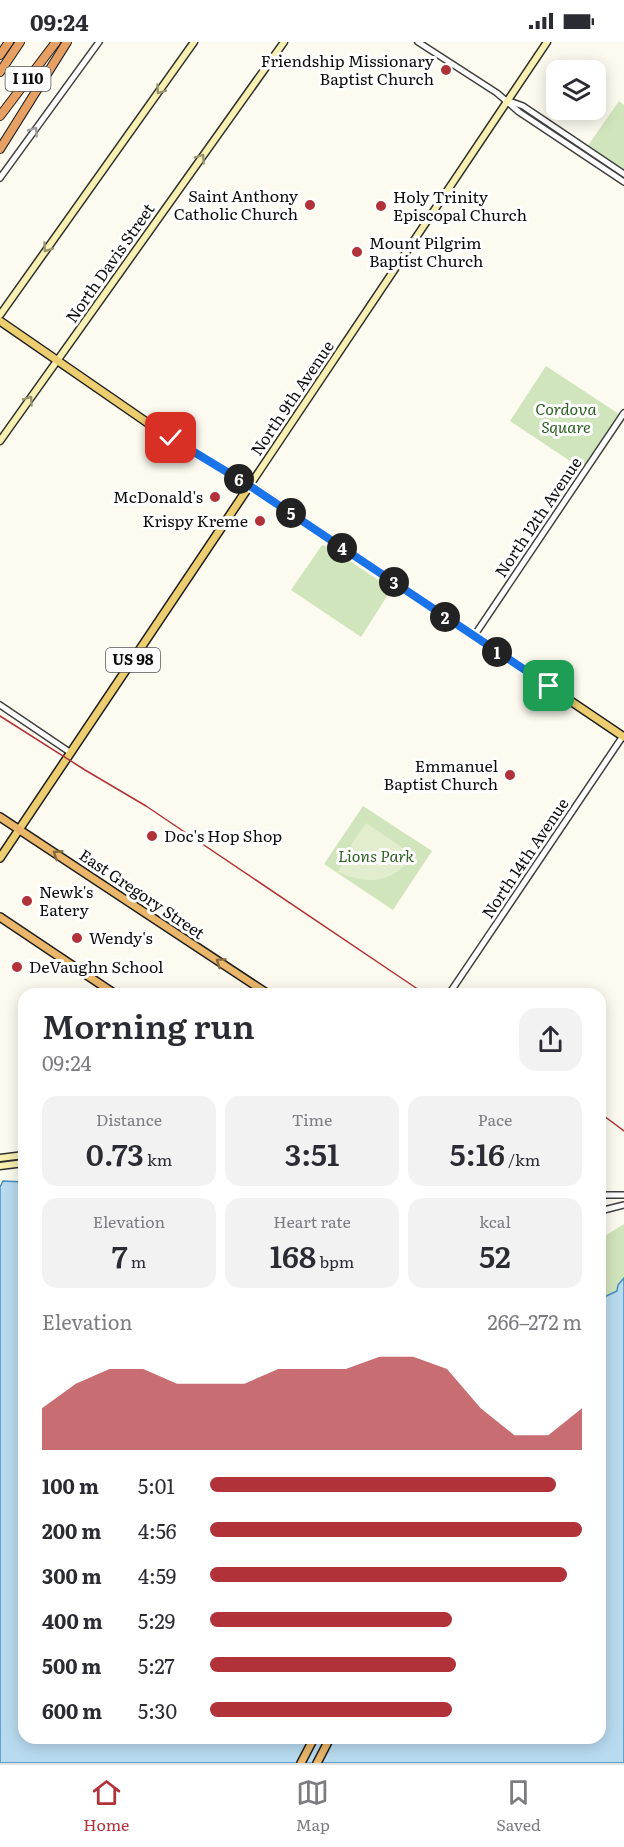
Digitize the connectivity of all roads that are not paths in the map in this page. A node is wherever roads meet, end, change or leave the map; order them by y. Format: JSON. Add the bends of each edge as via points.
{"nodes":[{"id":1,"x":9,"y":42,"type":"edge"},
{"id":2,"x":20,"y":42,"type":"edge"},
{"id":3,"x":56,"y":42,"type":"edge"},
{"id":4,"x":67,"y":42,"type":"edge"},
{"id":5,"x":99,"y":42,"type":"edge"},
{"id":6,"x":194,"y":42,"type":"edge"},
{"id":7,"x":284,"y":42,"type":"edge"},
{"id":8,"x":418,"y":42,"type":"edge"},
{"id":9,"x":547,"y":42,"type":"edge"},
{"id":10,"x":0,"y":55,"type":"edge"},
{"id":11,"x":0,"y":72,"type":"edge"},
{"id":12,"x":508,"y":100,"type":"junction"},
{"id":13,"x":0,"y":116,"type":"edge"},
{"id":14,"x":0,"y":149,"type":"edge"},
{"id":15,"x":624,"y":174,"type":"edge"},
{"id":16,"x":0,"y":178,"type":"edge"},
{"id":17,"x":624,"y":182,"type":"edge"},
{"id":18,"x":0,"y":315,"type":"edge"},
{"id":19,"x":0,"y":321,"type":"edge"},
{"id":20,"x":58,"y":360,"type":"junction"},
{"id":21,"x":624,"y":413,"type":"edge"},
{"id":22,"x":0,"y":441,"type":"edge"},
{"id":23,"x":250,"y":486,"type":"junction"},
{"id":24,"x":474,"y":636,"type":"junction"},
{"id":25,"x":0,"y":705,"type":"edge"},
{"id":26,"x":623,"y":737,"type":"edge"},
{"id":27,"x":71,"y":753,"type":"junction"},
{"id":28,"x":0,"y":817,"type":"edge"},
{"id":29,"x":19,"y":830,"type":"junction"},
{"id":30,"x":0,"y":858,"type":"edge"},
{"id":31,"x":0,"y":917,"type":"edge"},
{"id":32,"x":106,"y":988,"type":"edge"},
{"id":33,"x":259,"y":988,"type":"edge"},
{"id":34,"x":453,"y":988,"type":"edge"},
{"id":35,"x":18,"y":1156,"type":"edge"},
{"id":36,"x":0,"y":1158,"type":"edge"},
{"id":37,"x":18,"y":1164,"type":"edge"},
{"id":38,"x":0,"y":1166,"type":"edge"},
{"id":39,"x":624,"y":1194,"type":"edge"},
{"id":40,"x":606,"y":1195,"type":"edge"},
{"id":41,"x":624,"y":1205,"type":"edge"},
{"id":42,"x":606,"y":1210,"type":"edge"},
{"id":43,"x":311,"y":1744,"type":"edge"},
{"id":44,"x":327,"y":1744,"type":"edge"},
{"id":45,"x":301,"y":1763,"type":"edge"},
{"id":46,"x":317,"y":1763,"type":"edge"}],
"edges":[{"from":1,"to":10,"type":"highway"},
{"from":2,"to":11,"type":"highway","number":"I 110"},
{"from":3,"to":13,"type":"highway","number":"I 110"},
{"from":4,"to":14,"type":"highway"},
{"from":16,"to":5,"type":"street","one_way":true},
{"from":6,"to":18,"type":"main road","one_way":true},
{"from":20,"to":7,"type":"main road","name":"North Davis Street","one_way":true},
{"from":8,"to":12,"type":"street"},
{"from":9,"to":12,"type":"main road","name":"North 9th Avenue"},
{"from":12,"to":15,"type":"street","via":[[523,106]]},
{"from":12,"to":17,"type":"street","via":[[519,112]]},
{"from":12,"to":23,"type":"main road","name":"North 9th Avenue"},
{"from":19,"to":20,"type":"main road"},
{"from":22,"to":20,"type":"main road","name":"North Davis Street","one_way":true},
{"from":20,"to":23,"type":"main road","via":[[158,430]]},
{"from":21,"to":24,"type":"street","name":"North 12th Avenue"},
{"from":23,"to":24,"type":"main road"},
{"from":23,"to":27,"type":"main road","name":"North 9th Avenue","number":"US 98"},
{"from":24,"to":26,"type":"main road"},
{"from":25,"to":27,"type":"street"},
{"from":26,"to":34,"type":"street","name":"North 14th Avenue"},
{"from":27,"to":29,"type":"main road","name":"North 9th Avenue","number":"US 98"},
{"from":28,"to":29,"type":"highway","name":"East Gregory Street"},
{"from":29,"to":30,"type":"main road","name":"North 9th Avenue","number":"US 98"},
{"from":33,"to":29,"type":"highway","name":"East Gregory Street","one_way":true},
{"from":31,"to":32,"type":"highway"},
{"from":35,"to":36,"type":"main road"},
{"from":37,"to":38,"type":"main road"},
{"from":39,"to":40,"type":"street"},
{"from":41,"to":42,"type":"street"},
{"from":43,"to":45,"type":"highway"},
{"from":44,"to":46,"type":"highway"}]}
